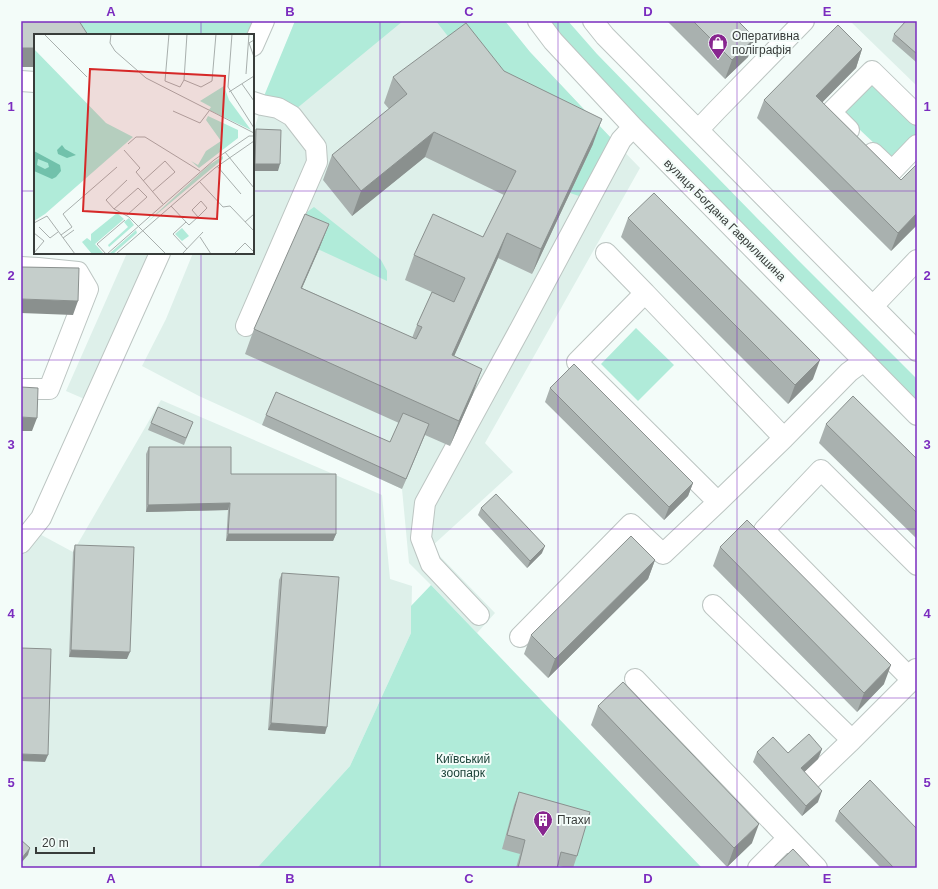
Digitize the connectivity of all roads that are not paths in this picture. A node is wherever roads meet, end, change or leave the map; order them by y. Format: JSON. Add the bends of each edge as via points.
{"nodes":[{"id":1,"x":264,"y":21,"type":"edge"},
{"id":2,"x":538,"y":21,"type":"edge"},
{"id":3,"x":593,"y":21,"type":"edge"},
{"id":4,"x":804,"y":21,"type":"edge"},
{"id":5,"x":254,"y":44,"type":"edge"},
{"id":6,"x":21,"y":81,"type":"edge"},
{"id":7,"x":34,"y":82,"type":"edge"},
{"id":8,"x":254,"y":102,"type":"edge"},
{"id":9,"x":917,"y":115,"type":"edge"},
{"id":10,"x":633,"y":127,"type":"junction"},
{"id":11,"x":698,"y":130,"type":"junction"},
{"id":12,"x":917,"y":145,"type":"edge"},
{"id":13,"x":606,"y":253,"type":"dead end"},
{"id":14,"x":160,"y":254,"type":"edge"},
{"id":15,"x":917,"y":260,"type":"edge"},
{"id":16,"x":34,"y":263,"type":"edge"},
{"id":17,"x":645,"y":293,"type":"junction"},
{"id":18,"x":873,"y":306,"type":"junction"},
{"id":19,"x":246,"y":326,"type":"dead end"},
{"id":20,"x":917,"y":351,"type":"edge"},
{"id":21,"x":864,"y":361,"type":"junction"},
{"id":22,"x":21,"y":388,"type":"edge"},
{"id":23,"x":917,"y":415,"type":"edge"},
{"id":24,"x":784,"y":438,"type":"junction"},
{"id":25,"x":718,"y":502,"type":"junction"},
{"id":26,"x":21,"y":543,"type":"edge"},
{"id":27,"x":917,"y":565,"type":"edge"},
{"id":28,"x":714,"y":605,"type":"dead end"},
{"id":29,"x":479,"y":615,"type":"dead end"},
{"id":30,"x":520,"y":637,"type":"dead end"},
{"id":31,"x":914,"y":674,"type":"edge"},
{"id":32,"x":635,"y":679,"type":"dead end"},
{"id":33,"x":852,"y":740,"type":"junction"},
{"id":34,"x":804,"y":786,"type":"edge"},
{"id":35,"x":788,"y":838,"type":"junction"},
{"id":36,"x":758,"y":868,"type":"edge"},
{"id":37,"x":817,"y":868,"type":"edge"}],
"edges":[{"from":1,"to":5,"type":"street"},
{"from":2,"to":10,"type":"street","name":"вулиця Богдана Гаврилишина","via":[[553,41]]},
{"from":3,"to":11,"type":"street"},
{"from":4,"to":11,"type":"street"},
{"from":6,"to":7,"type":"street"},
{"from":8,"to":19,"type":"street","via":[[278,108],[292,116],[316,147],[317,162]]},
{"from":9,"to":12,"type":"street","via":[[872,71],[831,112],[892,171]]},
{"from":10,"to":21,"type":"street","name":"вулиця Богдана Гаврилишина"},
{"from":10,"to":29,"type":"street","via":[[621,140],[425,502],[422,538],[431,564]]},
{"from":11,"to":18,"type":"street"},
{"from":13,"to":17,"type":"street"},
{"from":14,"to":26,"type":"street","via":[[40,518]]},
{"from":15,"to":18,"type":"street"},
{"from":16,"to":22,"type":"street","via":[[78,272],[88,290],[49,390]]},
{"from":17,"to":24,"type":"street"},
{"from":17,"to":25,"type":"street","via":[[577,362]]},
{"from":18,"to":20,"type":"street"},
{"from":21,"to":23,"type":"street","name":"вулиця Богдана Гаврилишина"},
{"from":21,"to":24,"type":"street","via":[[848,372]]},
{"from":24,"to":25,"type":"street"},
{"from":25,"to":30,"type":"street","via":[[663,554],[631,524]]},
{"from":27,"to":31,"type":"street","via":[[821,470],[764,530]]},
{"from":28,"to":33,"type":"street"},
{"from":31,"to":33,"type":"street"},
{"from":32,"to":35,"type":"street"},
{"from":33,"to":34,"type":"street"},
{"from":35,"to":36,"type":"street"},
{"from":35,"to":37,"type":"street"}]}
